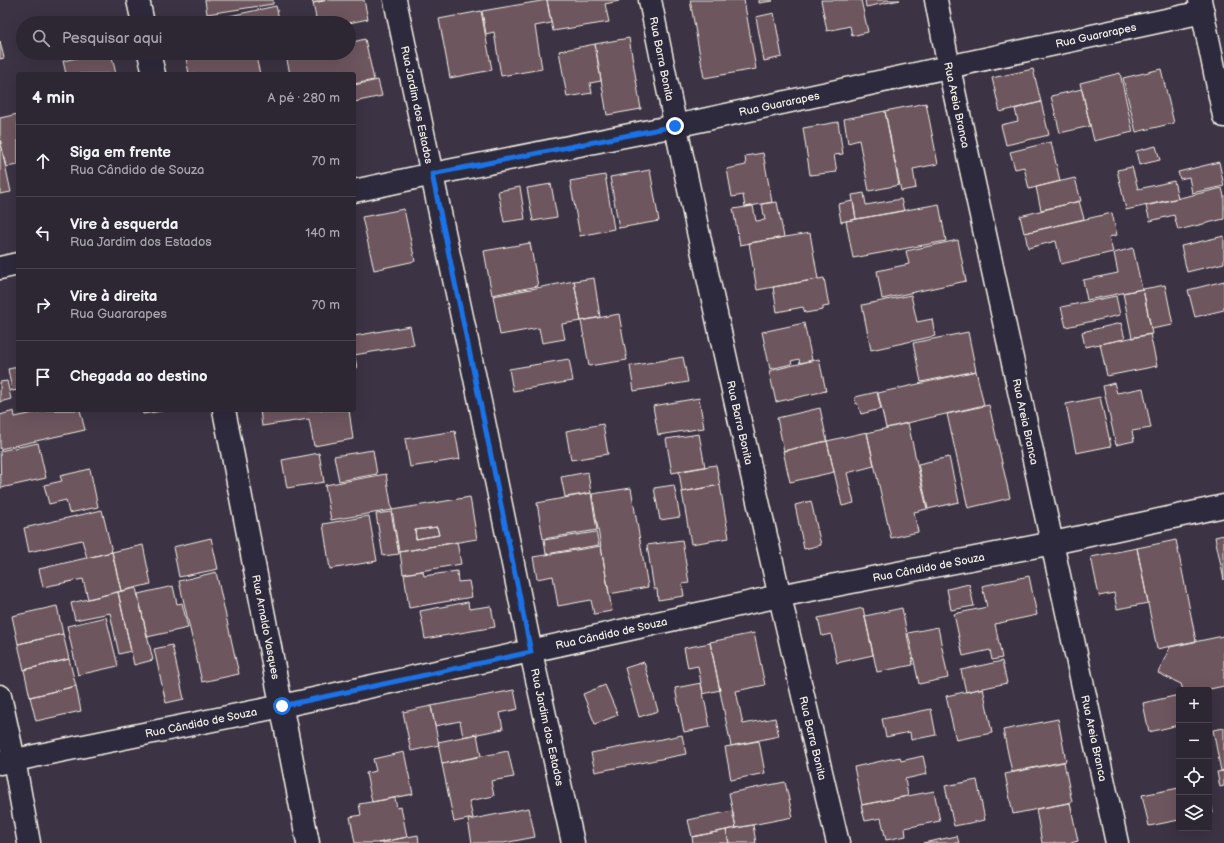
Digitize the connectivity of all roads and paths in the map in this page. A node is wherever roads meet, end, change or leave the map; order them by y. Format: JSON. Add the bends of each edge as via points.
{"nodes":[{"id":1,"x":138,"y":0,"type":"edge"},
{"id":2,"x":395,"y":0,"type":"edge"},
{"id":3,"x":650,"y":0,"type":"edge"},
{"id":4,"x":936,"y":0,"type":"edge"},
{"id":5,"x":1204,"y":4,"type":"edge"},
{"id":6,"x":141,"y":16,"type":"edge"},
{"id":7,"x":1224,"y":22,"type":"edge"},
{"id":8,"x":151,"y":60,"type":"edge"},
{"id":9,"x":949,"y":68,"type":"junction"},
{"id":10,"x":154,"y":72,"type":"edge"},
{"id":11,"x":1224,"y":116,"type":"edge"},
{"id":12,"x":675,"y":126,"type":"junction"},
{"id":13,"x":432,"y":174,"type":"junction"},
{"id":14,"x":356,"y":190,"type":"edge"},
{"id":15,"x":16,"y":264,"type":"edge"},
{"id":16,"x":0,"y":268,"type":"edge"},
{"id":17,"x":224,"y":412,"type":"edge"},
{"id":18,"x":1224,"y":506,"type":"edge"},
{"id":19,"x":1053,"y":543,"type":"junction"},
{"id":20,"x":779,"y":596,"type":"junction"},
{"id":21,"x":531,"y":652,"type":"junction"},
{"id":22,"x":0,"y":696,"type":"edge"},
{"id":23,"x":282,"y":706,"type":"junction"},
{"id":24,"x":7,"y":761,"type":"edge"},
{"id":25,"x":29,"y":843,"type":"edge"},
{"id":26,"x":308,"y":843,"type":"edge"},
{"id":27,"x":573,"y":843,"type":"edge"},
{"id":28,"x":838,"y":843,"type":"edge"},
{"id":29,"x":1118,"y":843,"type":"edge"}],
"edges":[{"from":1,"to":6,"type":"street"},
{"from":2,"to":13,"type":"street","name":"Rua Jardim dos Estados"},
{"from":3,"to":12,"type":"street","name":"Rua Barra Bonita"},
{"from":4,"to":9,"type":"street","name":"Rua Areia Branca"},
{"from":5,"to":7,"type":"street","via":[[1212,19]]},
{"from":5,"to":9,"type":"street","name":"Rua Guararapes"},
{"from":5,"to":11,"type":"street"},
{"from":8,"to":10,"type":"street"},
{"from":9,"to":12,"type":"street","name":"Rua Guararapes"},
{"from":9,"to":19,"type":"street","name":"Rua Areia Branca"},
{"from":12,"to":13,"type":"street","name":"Rua Guararapes"},
{"from":12,"to":20,"type":"street","name":"Rua Barra Bonita"},
{"from":13,"to":14,"type":"street","name":"Rua Guararapes"},
{"from":13,"to":21,"type":"street","name":"Rua Jardim dos Estados"},
{"from":15,"to":16,"type":"street"},
{"from":17,"to":23,"type":"street","name":"Rua Arnaldo Vasques"},
{"from":18,"to":19,"type":"street","name":"Rua Cândido de Souza"},
{"from":19,"to":20,"type":"street","name":"Rua Cândido de Souza"},
{"from":19,"to":29,"type":"street","name":"Rua Areia Branca"},
{"from":20,"to":21,"type":"street","name":"Rua Cândido de Souza"},
{"from":20,"to":28,"type":"street","name":"Rua Barra Bonita"},
{"from":21,"to":23,"type":"street","name":"Rua Cândido de Souza"},
{"from":21,"to":27,"type":"street","name":"Rua Jardim dos Estados"},
{"from":22,"to":24,"type":"street"},
{"from":23,"to":24,"type":"street","name":"Rua Cândido de Souza"},
{"from":23,"to":26,"type":"street","name":"Rua Arnaldo Vasques"},
{"from":24,"to":25,"type":"street"}]}
